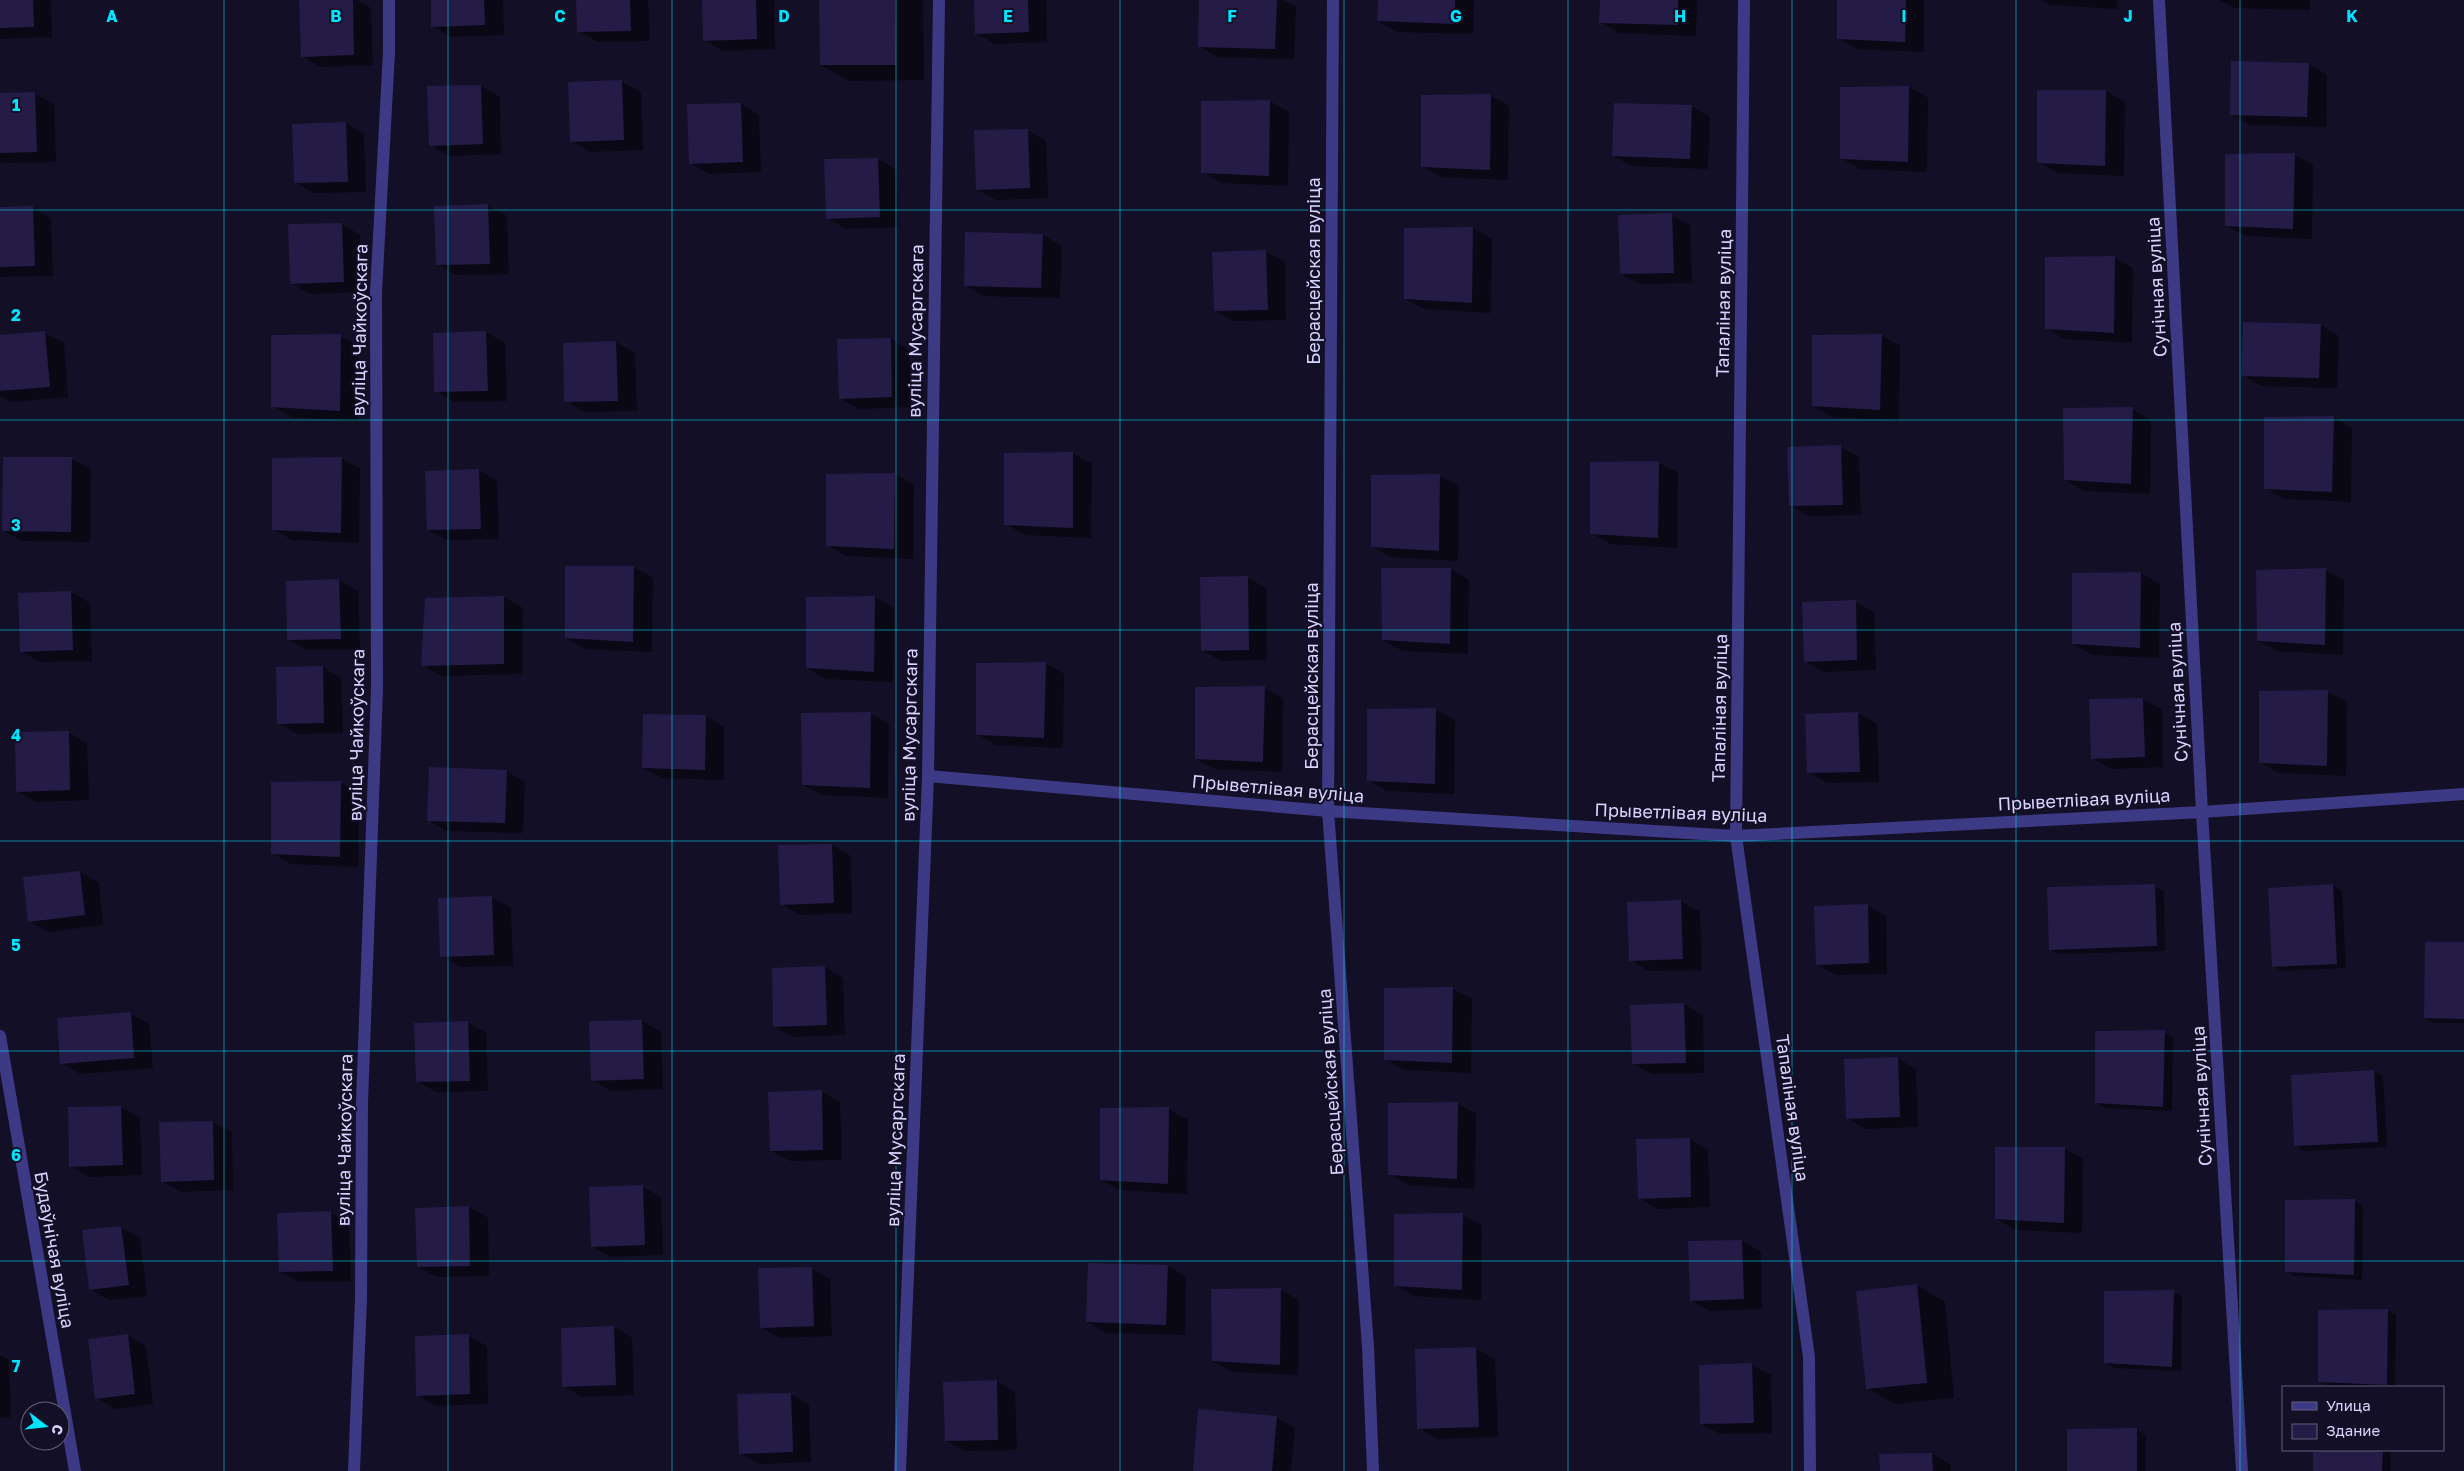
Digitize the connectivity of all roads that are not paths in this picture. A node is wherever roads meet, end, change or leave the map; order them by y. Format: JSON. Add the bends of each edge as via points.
{"nodes":[{"id":1,"x":389,"y":0,"type":"edge"},
{"id":2,"x":939,"y":0,"type":"edge"},
{"id":3,"x":1334,"y":0,"type":"edge"},
{"id":4,"x":1744,"y":0,"type":"edge"},
{"id":5,"x":2159,"y":0,"type":"edge"},
{"id":6,"x":928,"y":776,"type":"junction"},
{"id":7,"x":2464,"y":794,"type":"edge"},
{"id":8,"x":1328,"y":811,"type":"junction"},
{"id":9,"x":2202,"y":812,"type":"junction"},
{"id":10,"x":1736,"y":836,"type":"junction"},
{"id":11,"x":0,"y":1036,"type":"edge"},
{"id":12,"x":75,"y":1471,"type":"edge"},
{"id":13,"x":354,"y":1471,"type":"edge"},
{"id":14,"x":900,"y":1471,"type":"edge"},
{"id":15,"x":1373,"y":1471,"type":"edge"},
{"id":16,"x":1810,"y":1471,"type":"edge"},
{"id":17,"x":2242,"y":1471,"type":"edge"}],
"edges":[{"from":1,"to":13,"type":"street","name":"вуліца Чайкоўскага","via":[[376,292],[377,689],[362,1104]]},
{"from":2,"to":6,"type":"street","name":"вуліца Мусаргскага"},
{"from":3,"to":8,"type":"street","name":"Берасцейская вуліца"},
{"from":4,"to":10,"type":"street","name":"Тапаліная вуліца"},
{"from":5,"to":9,"type":"street","name":"Сунічная вуліца"},
{"from":6,"to":8,"type":"street","name":"Прыветлівая вуліца"},
{"from":6,"to":14,"type":"street","name":"вуліца Мусаргскага"},
{"from":7,"to":9,"type":"street","name":"Прыветлівая вуліца"},
{"from":8,"to":10,"type":"street","name":"Прыветлівая вуліца"},
{"from":8,"to":15,"type":"street","name":"Берасцейская вуліца","via":[[1368,1347]]},
{"from":9,"to":10,"type":"street","name":"Прыветлівая вуліца"},
{"from":9,"to":17,"type":"street","name":"Сунічная вуліца"},
{"from":10,"to":16,"type":"street","name":"Тапаліная вуліца","via":[[1809,1357]]},
{"from":11,"to":12,"type":"street","name":"Будаўнічая вуліца"}]}
